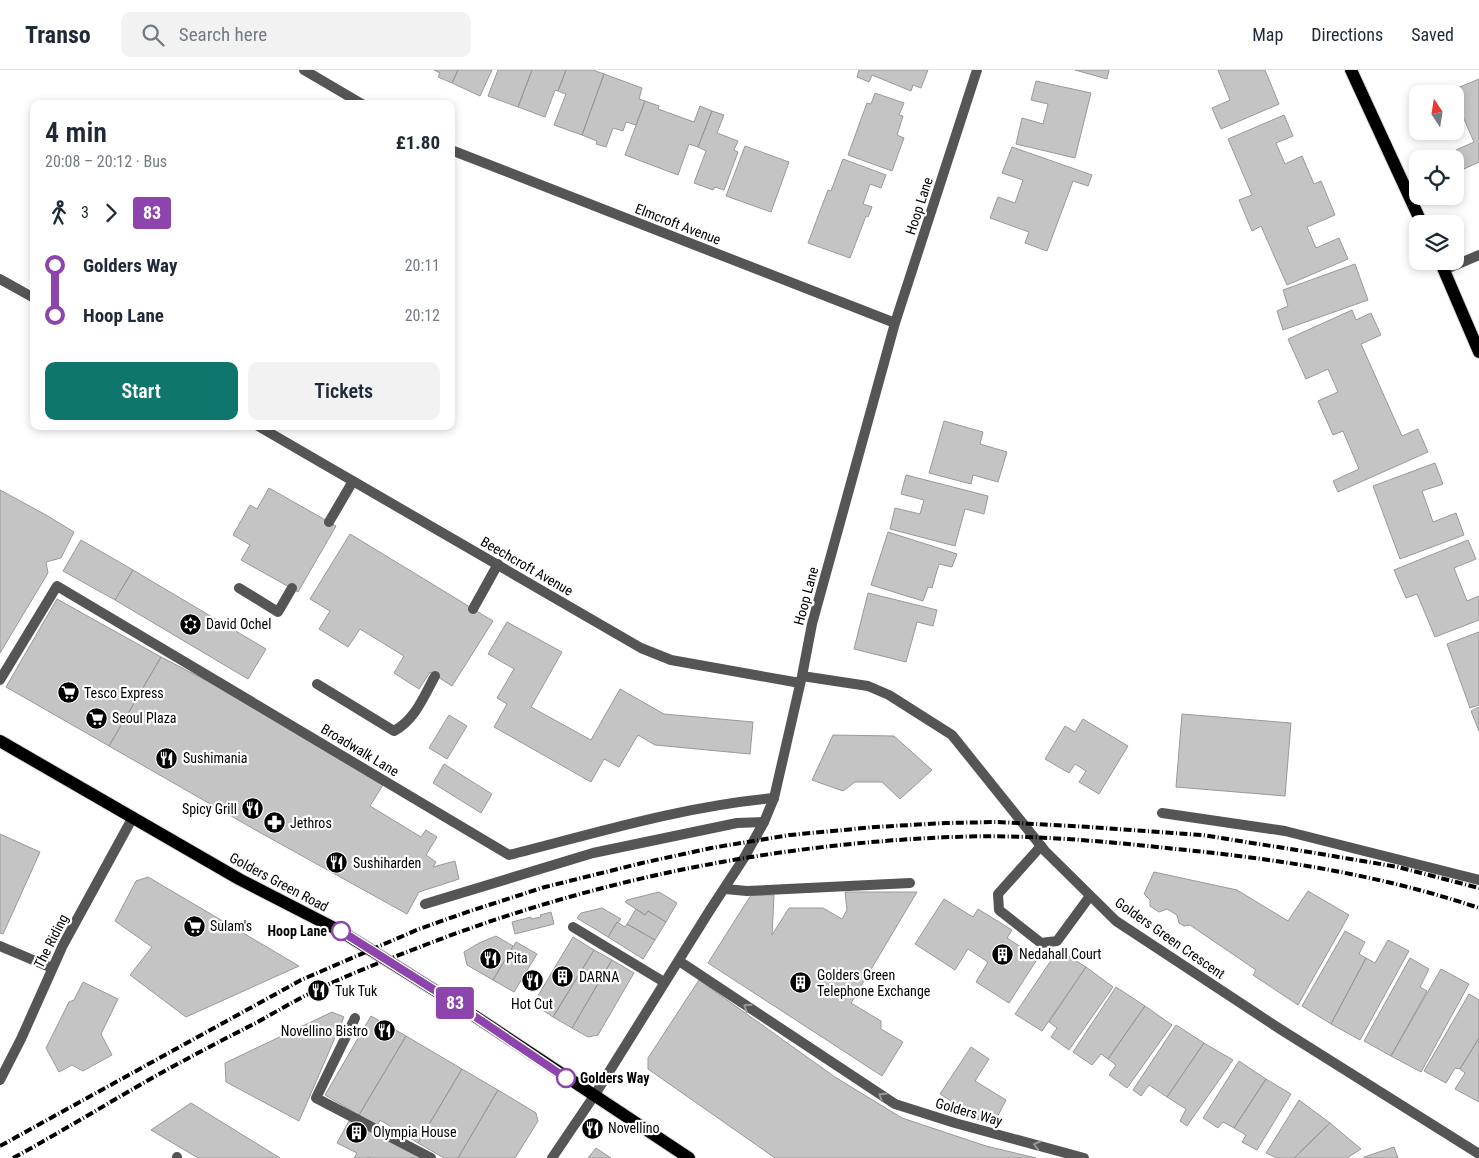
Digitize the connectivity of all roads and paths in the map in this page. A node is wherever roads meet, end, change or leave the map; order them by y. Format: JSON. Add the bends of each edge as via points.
{"nodes":[{"id":1,"x":304,"y":70,"type":"edge"},
{"id":2,"x":977,"y":70,"type":"edge"},
{"id":3,"x":1351,"y":70,"type":"edge"},
{"id":4,"x":355,"y":100,"type":"edge"},
{"id":5,"x":455,"y":152,"type":"edge"},
{"id":6,"x":1418,"y":215,"type":"edge"},
{"id":7,"x":1479,"y":255,"type":"edge"},
{"id":8,"x":1464,"y":259,"type":"edge"},
{"id":9,"x":1444,"y":270,"type":"edge"},
{"id":10,"x":0,"y":279,"type":"edge"},
{"id":11,"x":30,"y":296,"type":"edge"},
{"id":12,"x":896,"y":323,"type":"junction"},
{"id":13,"x":1479,"y":352,"type":"edge"},
{"id":14,"x":265,"y":430,"type":"edge"},
{"id":15,"x":353,"y":481,"type":"junction"},
{"id":16,"x":329,"y":522,"type":"dead end"},
{"id":17,"x":498,"y":564,"type":"junction"},
{"id":18,"x":239,"y":588,"type":"dead end"},
{"id":19,"x":292,"y":588,"type":"dead end"},
{"id":20,"x":473,"y":609,"type":"dead end"},
{"id":21,"x":435,"y":676,"type":"dead end"},
{"id":22,"x":801,"y":679,"type":"junction"},
{"id":23,"x":0,"y":680,"type":"edge"},
{"id":24,"x":317,"y":684,"type":"dead end"},
{"id":25,"x":0,"y":741,"type":"edge"},
{"id":26,"x":774,"y":798,"type":"junction"},
{"id":27,"x":1162,"y":813,"type":"dead end"},
{"id":28,"x":133,"y":817,"type":"junction"},
{"id":29,"x":764,"y":822,"type":"junction"},
{"id":30,"x":1041,"y":846,"type":"junction"},
{"id":31,"x":1479,"y":880,"type":"edge"},
{"id":32,"x":910,"y":883,"type":"dead end"},
{"id":33,"x":725,"y":889,"type":"junction"},
{"id":34,"x":1090,"y":896,"type":"junction"},
{"id":35,"x":425,"y":904,"type":"dead end"},
{"id":36,"x":573,"y":927,"type":"dead end"},
{"id":37,"x":0,"y":946,"type":"edge"},
{"id":38,"x":679,"y":962,"type":"junction"},
{"id":39,"x":52,"y":968,"type":"junction"},
{"id":40,"x":664,"y":982,"type":"junction"},
{"id":41,"x":355,"y":1018,"type":"dead end"},
{"id":42,"x":0,"y":1080,"type":"edge"},
{"id":43,"x":594,"y":1096,"type":"junction"},
{"id":44,"x":1479,"y":1154,"type":"edge"},
{"id":45,"x":432,"y":1158,"type":"edge"},
{"id":46,"x":552,"y":1158,"type":"edge"},
{"id":47,"x":689,"y":1158,"type":"edge"},
{"id":48,"x":1084,"y":1158,"type":"edge"}],
"edges":[{"from":1,"to":4,"type":"street"},
{"from":2,"to":12,"type":"street","name":"Hoop Lane"},
{"from":3,"to":6,"type":"main road"},
{"from":5,"to":12,"type":"street","name":"Elmcroft Avenue"},
{"from":7,"to":8,"type":"street"},
{"from":9,"to":13,"type":"main road"},
{"from":10,"to":11,"type":"street"},
{"from":12,"to":22,"type":"street","name":"Hoop Lane","via":[[812,624]]},
{"from":14,"to":15,"type":"street","name":"Beechcroft Avenue"},
{"from":15,"to":16,"type":"street"},
{"from":15,"to":17,"type":"street","name":"Beechcroft Avenue"},
{"from":17,"to":20,"type":"street"},
{"from":17,"to":22,"type":"street","name":"Beechcroft Avenue","via":[[641,648],[671,660]]},
{"from":18,"to":19,"type":"street","via":[[278,612]]},
{"from":21,"to":24,"type":"street","via":[[412,717],[394,731]]},
{"from":22,"to":26,"type":"street","name":"Hoop Lane"},
{"from":22,"to":30,"type":"street","name":"Golders Green Crescent","via":[[868,686],[889,695],[952,734]]},
{"from":23,"to":26,"type":"street","name":"Broadwalk Lane","via":[[57,586],[509,854],[688,810]]},
{"from":25,"to":28,"type":"main road","name":"Golders Green Road"},
{"from":26,"to":29,"type":"street","name":"Hoop Lane"},
{"from":27,"to":31,"type":"street","via":[[1285,831]]},
{"from":28,"to":39,"type":"street","name":"The Riding"},
{"from":28,"to":43,"type":"main road","name":"Golders Green Road","via":[[239,879],[342,932]]},
{"from":29,"to":33,"type":"street","name":"Hoop Lane"},
{"from":29,"to":35,"type":"street","via":[[738,824],[593,853]]},
{"from":30,"to":34,"type":"street","name":"Golders Green Crescent"},
{"from":30,"to":34,"type":"street","via":[[998,894],[999,910],[1041,942],[1057,941]]},
{"from":32,"to":33,"type":"street","via":[[747,891]]},
{"from":33,"to":38,"type":"street","name":"Hoop Lane"},
{"from":34,"to":44,"type":"street","name":"Golders Green Crescent","via":[[1116,922]]},
{"from":36,"to":40,"type":"street"},
{"from":37,"to":39,"type":"street"},
{"from":38,"to":40,"type":"street","name":"Hoop Lane"},
{"from":48,"to":38,"type":"street","name":"Golders Way","one_way":true,"via":[[895,1104]]},
{"from":39,"to":42,"type":"street","name":"The Riding"},
{"from":40,"to":43,"type":"street","name":"Hoop Lane"},
{"from":41,"to":45,"type":"street","via":[[316,1098]]},
{"from":43,"to":46,"type":"street","name":"Hoop Lane"},
{"from":43,"to":47,"type":"main road","name":"Golders Green Road"}]}
